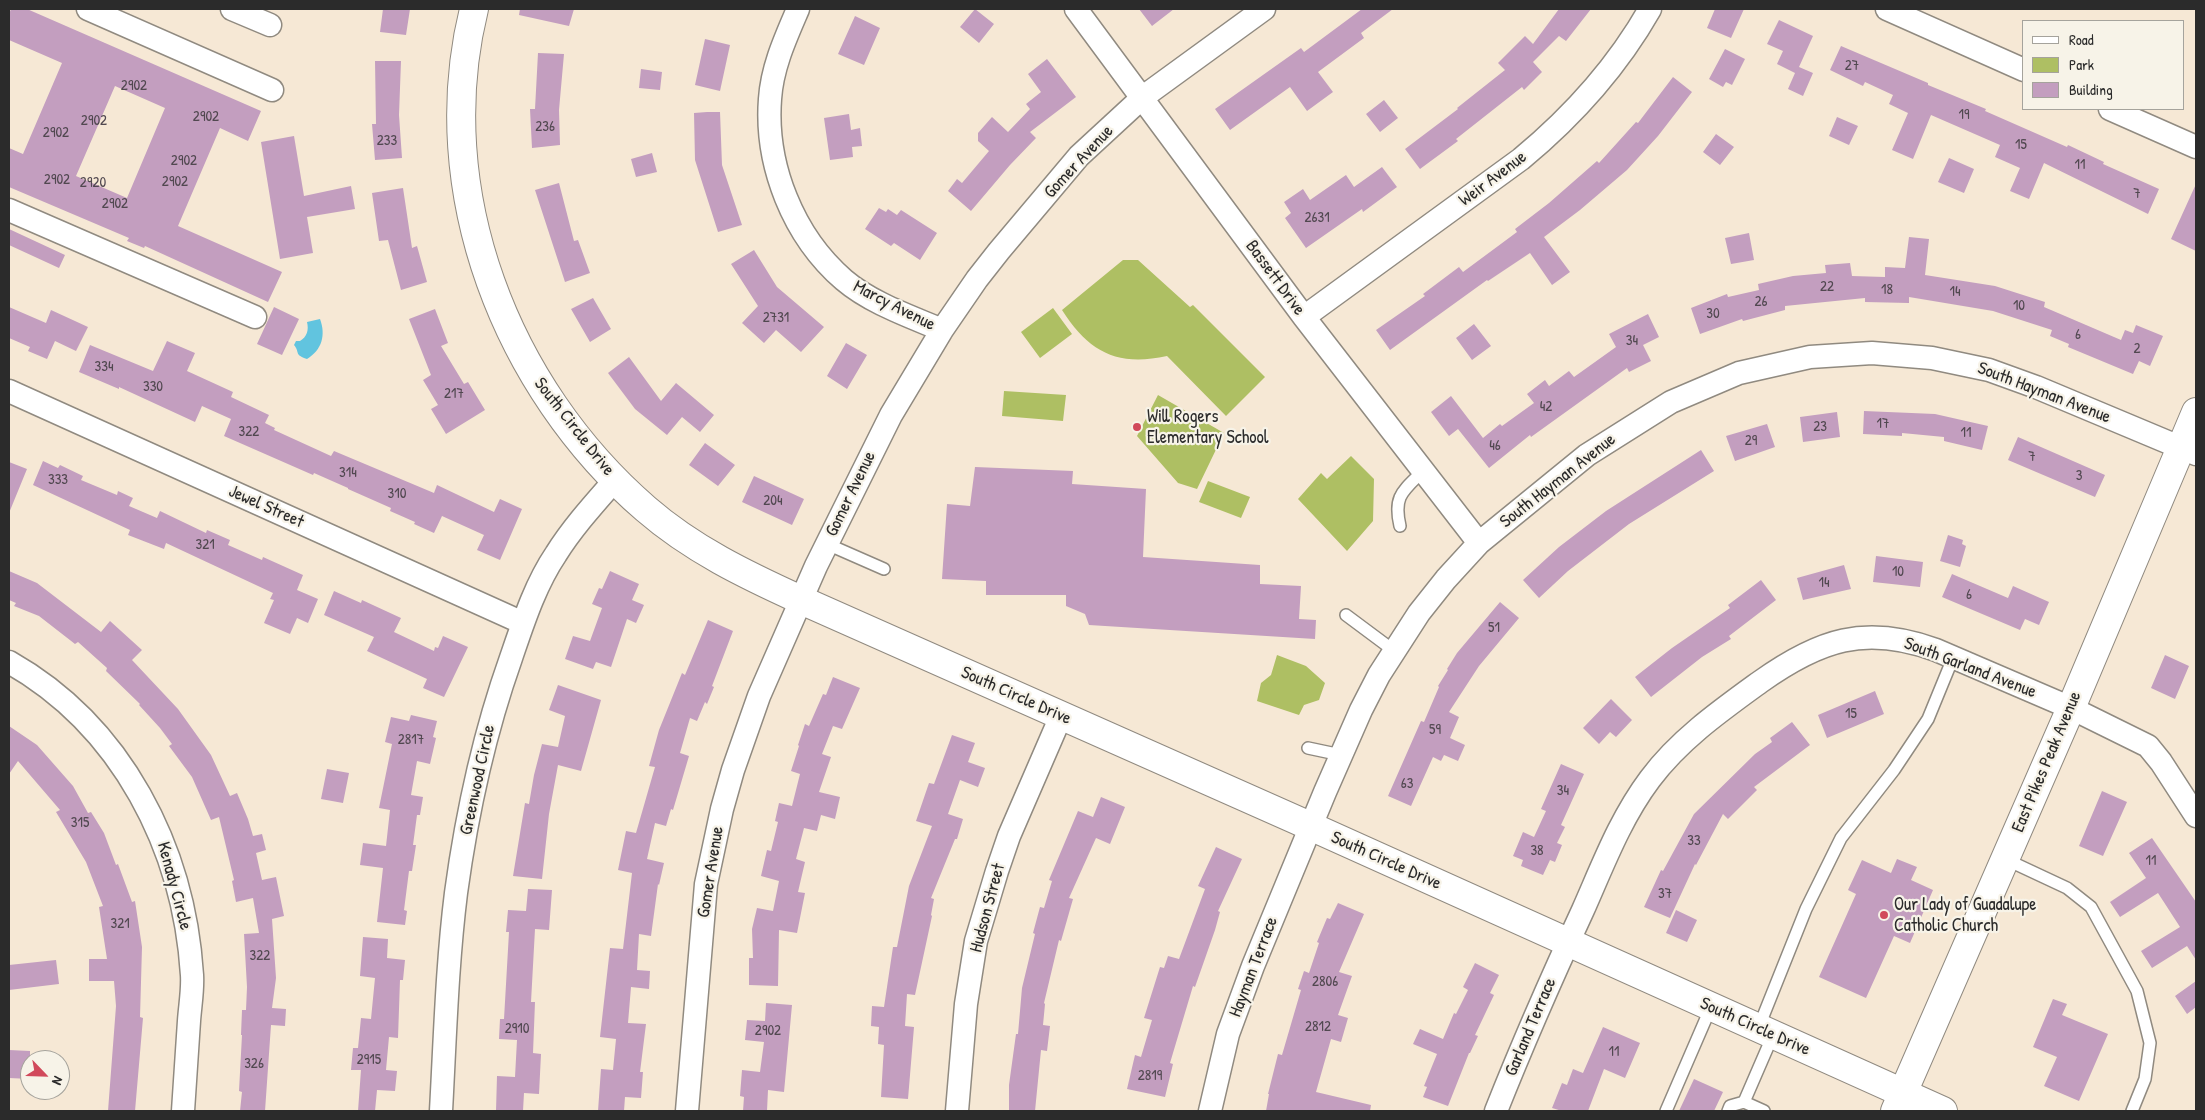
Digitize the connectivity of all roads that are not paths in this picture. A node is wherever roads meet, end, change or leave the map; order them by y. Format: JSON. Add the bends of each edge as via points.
{"nodes":[{"id":1,"x":88,"y":9,"type":"edge"},
{"id":2,"x":232,"y":9,"type":"edge"},
{"id":3,"x":474,"y":9,"type":"edge"},
{"id":4,"x":798,"y":9,"type":"edge"},
{"id":5,"x":1076,"y":9,"type":"edge"},
{"id":6,"x":1264,"y":9,"type":"edge"},
{"id":7,"x":1650,"y":9,"type":"edge"},
{"id":8,"x":1887,"y":9,"type":"edge"},
{"id":9,"x":270,"y":25,"type":"dead end"},
{"id":10,"x":2022,"y":69,"type":"edge"},
{"id":11,"x":272,"y":90,"type":"dead end"},
{"id":12,"x":1143,"y":97,"type":"junction"},
{"id":13,"x":2112,"y":110,"type":"edge"},
{"id":14,"x":2196,"y":147,"type":"edge"},
{"id":15,"x":9,"y":210,"type":"edge"},
{"id":16,"x":256,"y":317,"type":"dead end"},
{"id":17,"x":1304,"y":317,"type":"junction"},
{"id":18,"x":942,"y":330,"type":"junction"},
{"id":19,"x":9,"y":391,"type":"edge"},
{"id":20,"x":2196,"y":412,"type":"edge"},
{"id":21,"x":2189,"y":451,"type":"edge"},
{"id":22,"x":1423,"y":471,"type":"junction"},
{"id":23,"x":615,"y":480,"type":"junction"},
{"id":24,"x":1400,"y":526,"type":"dead end"},
{"id":25,"x":1479,"y":543,"type":"junction"},
{"id":26,"x":827,"y":544,"type":"junction"},
{"id":27,"x":884,"y":569,"type":"dead end"},
{"id":28,"x":801,"y":600,"type":"junction"},
{"id":29,"x":1346,"y":614,"type":"dead end"},
{"id":30,"x":523,"y":622,"type":"junction"},
{"id":31,"x":1394,"y":650,"type":"junction"},
{"id":32,"x":1953,"y":658,"type":"junction"},
{"id":33,"x":9,"y":662,"type":"edge"},
{"id":34,"x":2071,"y":708,"type":"junction"},
{"id":35,"x":1061,"y":716,"type":"junction"},
{"id":36,"x":1308,"y":748,"type":"dead end"},
{"id":37,"x":1341,"y":755,"type":"junction"},
{"id":38,"x":2196,"y":816,"type":"edge"},
{"id":39,"x":1310,"y":826,"type":"junction"},
{"id":40,"x":2005,"y":859,"type":"junction"},
{"id":41,"x":1568,"y":943,"type":"junction"},
{"id":42,"x":1711,"y":1007,"type":"junction"},
{"id":43,"x":1765,"y":1032,"type":"junction"},
{"id":44,"x":1744,"y":1102,"type":"junction"},
{"id":45,"x":1899,"y":1102,"type":"edge"},
{"id":46,"x":183,"y":1111,"type":"edge"},
{"id":47,"x":442,"y":1111,"type":"edge"},
{"id":48,"x":688,"y":1111,"type":"edge"},
{"id":49,"x":957,"y":1111,"type":"edge"},
{"id":50,"x":1210,"y":1111,"type":"edge"},
{"id":51,"x":1496,"y":1111,"type":"edge"},
{"id":52,"x":1666,"y":1111,"type":"edge"},
{"id":53,"x":1728,"y":1111,"type":"edge"},
{"id":54,"x":1764,"y":1111,"type":"edge"},
{"id":55,"x":1943,"y":1111,"type":"edge"},
{"id":56,"x":2132,"y":1111,"type":"edge"}],
"edges":[{"from":1,"to":11,"type":"street"},
{"from":2,"to":9,"type":"street"},
{"from":3,"to":23,"type":"main road","name":"South Circle Drive","via":[[462,95],[463,146],[472,218],[484,266],[501,310],[534,377],[579,440]]},
{"from":4,"to":18,"type":"street","name":"Marcy Avenue","via":[[776,64],[770,98],[769,132],[781,188],[810,241],[844,280],[886,306]]},
{"from":5,"to":12,"type":"street","name":"Bassett Drive"},
{"from":6,"to":12,"type":"street","name":"Gomer Avenue"},
{"from":7,"to":17,"type":"street","name":"Weir Avenue","via":[[1621,55],[1594,89],[1545,139]]},
{"from":8,"to":10,"type":"street"},
{"from":12,"to":17,"type":"street","name":"Bassett Drive"},
{"from":12,"to":18,"type":"street","name":"Gomer Avenue","via":[[1080,156],[999,251]]},
{"from":13,"to":14,"type":"street"},
{"from":15,"to":16,"type":"street"},
{"from":17,"to":22,"type":"street","name":"Bassett Drive"},
{"from":18,"to":26,"type":"street","name":"Gomer Avenue","via":[[891,415]]},
{"from":19,"to":30,"type":"street","name":"Jewel Street"},
{"from":20,"to":21,"type":"main road","name":"East Pikes Peak Avenue"},
{"from":21,"to":25,"type":"street","name":"South Hayman Avenue","via":[[1982,368],[1932,358],[1872,353],[1810,357],[1739,373],[1671,402],[1587,455]]},
{"from":21,"to":34,"type":"main road","name":"East Pikes Peak Avenue"},
{"from":22,"to":24,"type":"lane","via":[[1399,497],[1396,510]]},
{"from":22,"to":25,"type":"street","name":"Bassett Drive"},
{"from":23,"to":28,"type":"main road","name":"South Circle Drive","via":[[682,537],[746,574]]},
{"from":23,"to":30,"type":"street","name":"Greenwood Circle","via":[[555,555]]},
{"from":25,"to":31,"type":"street","name":"South Hayman Avenue","via":[[1418,613]]},
{"from":26,"to":27,"type":"lane"},
{"from":26,"to":28,"type":"street","name":"Gomer Avenue"},
{"from":28,"to":35,"type":"main road","name":"South Circle Drive"},
{"from":28,"to":48,"type":"street","name":"Gomer Avenue","via":[[743,738],[722,809],[706,884]]},
{"from":29,"to":31,"type":"lane"},
{"from":30,"to":47,"type":"street","name":"Greenwood Circle","via":[[486,735],[466,832],[450,956]]},
{"from":31,"to":37,"type":"street","name":"South Hayman Avenue"},
{"from":32,"to":34,"type":"street","name":"South Garland Avenue"},
{"from":32,"to":41,"type":"street","name":"South Garland Avenue","via":[[1913,642],[1887,638],[1859,637],[1829,643],[1777,670],[1713,716],[1667,758],[1633,803]]},
{"from":32,"to":43,"type":"lane","via":[[1928,719],[1894,770],[1840,838],[1806,909]]},
{"from":33,"to":46,"type":"street","name":"Kenady Circle","via":[[40,681],[84,717],[127,772],[159,831],[183,906],[192,978]]},
{"from":34,"to":38,"type":"street","name":"South Garland Avenue","via":[[2148,746]]},
{"from":34,"to":40,"type":"main road","name":"East Pikes Peak Avenue"},
{"from":35,"to":39,"type":"main road","name":"South Circle Drive"},
{"from":35,"to":49,"type":"street","name":"Hudson Street","via":[[1009,836],[976,941],[966,1004]]},
{"from":36,"to":37,"type":"lane"},
{"from":37,"to":39,"type":"street","name":"South Hayman Avenue"},
{"from":39,"to":41,"type":"main road","name":"South Circle Drive"},
{"from":39,"to":50,"type":"street","name":"Hayman Terrace","via":[[1234,1016]]},
{"from":40,"to":45,"type":"main road","name":"East Pikes Peak Avenue"},
{"from":40,"to":56,"type":"lane","via":[[2067,888],[2091,906],[2137,991],[2150,1042],[2145,1078]]},
{"from":41,"to":42,"type":"main road","name":"South Circle Drive"},
{"from":41,"to":51,"type":"street","name":"Garland Terrace"},
{"from":42,"to":43,"type":"main road","name":"South Circle Drive"},
{"from":42,"to":52,"type":"lane"},
{"from":43,"to":44,"type":"lane"},
{"from":43,"to":45,"type":"main road","name":"South Circle Drive"},
{"from":44,"to":53,"type":"lane","via":[[1730,1106]]},
{"from":44,"to":54,"type":"lane"},
{"from":45,"to":55,"type":"main road","name":"South Circle Drive"}]}
